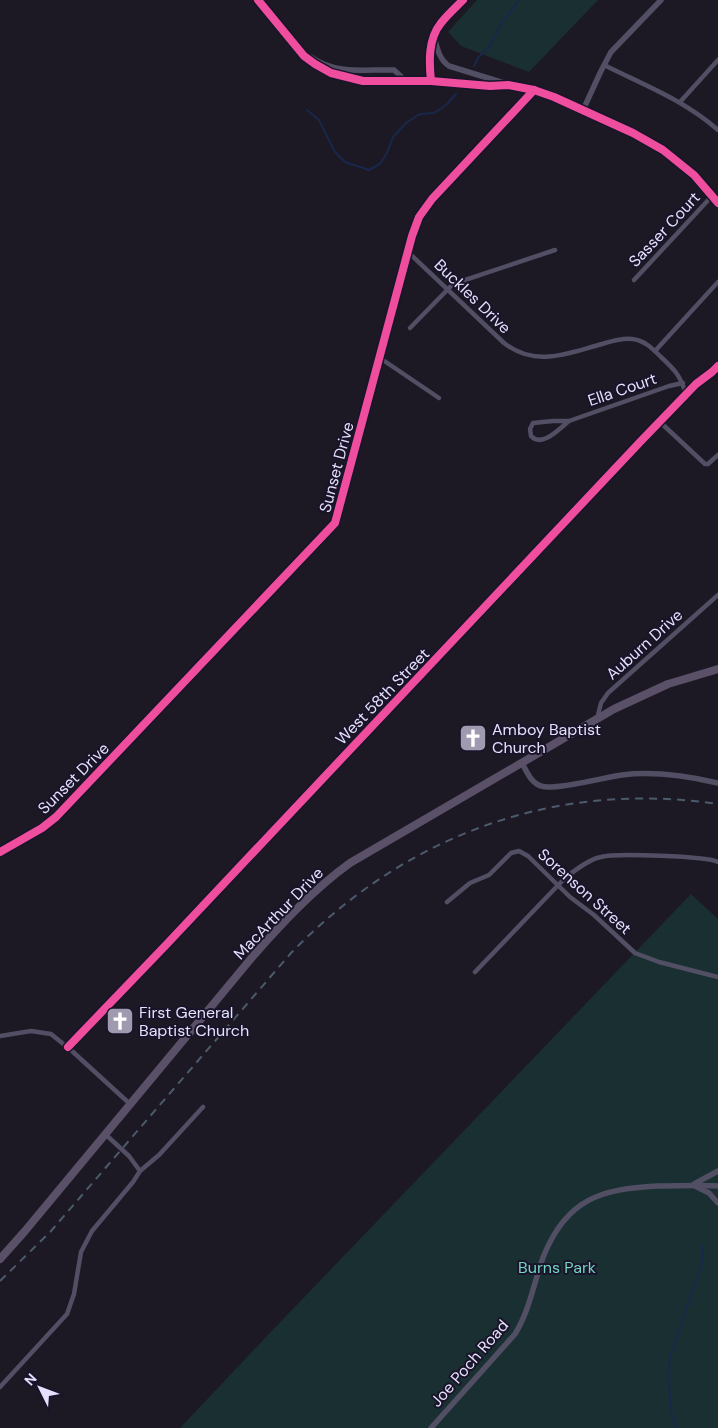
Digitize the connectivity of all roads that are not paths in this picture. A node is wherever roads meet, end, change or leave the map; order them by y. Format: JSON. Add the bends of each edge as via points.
{"nodes":[{"id":1,"x":258,"y":0,"type":"edge"},
{"id":2,"x":463,"y":0,"type":"edge"},
{"id":3,"x":661,"y":0,"type":"edge"},
{"id":4,"x":274,"y":20,"type":"junction"},
{"id":5,"x":434,"y":36,"type":"junction"},
{"id":6,"x":718,"y":60,"type":"edge"},
{"id":7,"x":604,"y":65,"type":"junction"},
{"id":8,"x":406,"y":81,"type":"junction"},
{"id":9,"x":431,"y":81,"type":"junction"},
{"id":10,"x":508,"y":85,"type":"junction"},
{"id":11,"x":534,"y":90,"type":"junction"},
{"id":12,"x":680,"y":102,"type":"junction"},
{"id":13,"x":583,"y":110,"type":"junction"},
{"id":14,"x":718,"y":130,"type":"edge"},
{"id":15,"x":712,"y":196,"type":"junction"},
{"id":16,"x":718,"y":204,"type":"edge"},
{"id":17,"x":555,"y":250,"type":"dead end"},
{"id":18,"x":408,"y":252,"type":"junction"},
{"id":19,"x":634,"y":280,"type":"dead end"},
{"id":20,"x":718,"y":282,"type":"edge"},
{"id":21,"x":448,"y":289,"type":"junction"},
{"id":22,"x":410,"y":328,"type":"dead end"},
{"id":23,"x":655,"y":351,"type":"junction"},
{"id":24,"x":380,"y":358,"type":"junction"},
{"id":25,"x":718,"y":366,"type":"edge"},
{"id":26,"x":683,"y":384,"type":"junction"},
{"id":27,"x":686,"y":394,"type":"junction"},
{"id":28,"x":439,"y":398,"type":"dead end"},
{"id":29,"x":569,"y":421,"type":"junction"},
{"id":30,"x":660,"y":422,"type":"junction"},
{"id":31,"x":718,"y":455,"type":"edge"},
{"id":32,"x":718,"y":595,"type":"edge"},
{"id":33,"x":718,"y":669,"type":"edge"},
{"id":34,"x":597,"y":719,"type":"junction"},
{"id":35,"x":522,"y":763,"type":"junction"},
{"id":36,"x":718,"y":783,"type":"edge"},
{"id":37,"x":0,"y":852,"type":"edge"},
{"id":38,"x":718,"y":862,"type":"edge"},
{"id":39,"x":558,"y":886,"type":"junction"},
{"id":40,"x":447,"y":902,"type":"dead end"},
{"id":41,"x":475,"y":972,"type":"dead end"},
{"id":42,"x":718,"y":977,"type":"edge"},
{"id":43,"x":0,"y":1036,"type":"edge"},
{"id":44,"x":68,"y":1047,"type":"junction"},
{"id":45,"x":130,"y":1104,"type":"junction"},
{"id":46,"x":203,"y":1107,"type":"dead end"},
{"id":47,"x":105,"y":1134,"type":"junction"},
{"id":48,"x":140,"y":1171,"type":"junction"},
{"id":49,"x":718,"y":1171,"type":"edge"},
{"id":50,"x":693,"y":1185,"type":"junction"},
{"id":51,"x":718,"y":1186,"type":"edge"},
{"id":52,"x":718,"y":1203,"type":"edge"},
{"id":53,"x":0,"y":1259,"type":"edge"},
{"id":54,"x":0,"y":1387,"type":"edge"},
{"id":55,"x":431,"y":1428,"type":"edge"}],
"edges":[{"from":1,"to":4,"type":"street"},
{"from":2,"to":5,"type":"street","via":[[440,24]]},
{"from":3,"to":7,"type":"street","via":[[616,47]]},
{"from":4,"to":8,"type":"street","via":[[307,54],[322,64],[348,70],[394,70]]},
{"from":4,"to":8,"type":"street","via":[[304,56],[331,73],[363,81]]},
{"from":5,"to":9,"type":"street","via":[[429,62]]},
{"from":5,"to":10,"type":"street","via":[[444,63]]},
{"from":6,"to":12,"type":"street"},
{"from":7,"to":12,"type":"street"},
{"from":7,"to":13,"type":"street"},
{"from":8,"to":9,"type":"street"},
{"from":9,"to":10,"type":"street"},
{"from":10,"to":11,"type":"street"},
{"from":11,"to":13,"type":"street"},
{"from":11,"to":18,"type":"street","name":"Sunset Drive","via":[[426,207],[417,222]]},
{"from":12,"to":14,"type":"street"},
{"from":13,"to":15,"type":"street","via":[[663,150],[694,175]]},
{"from":15,"to":16,"type":"street"},
{"from":15,"to":19,"type":"street","name":"Sasser Court"},
{"from":17,"to":21,"type":"street","via":[[453,284]]},
{"from":18,"to":21,"type":"street","name":"Buckles Drive"},
{"from":18,"to":24,"type":"street","name":"Sunset Drive"},
{"from":20,"to":23,"type":"street"},
{"from":21,"to":22,"type":"street"},
{"from":21,"to":23,"type":"street","name":"Buckles Drive","via":[[504,343],[527,355],[539,358],[557,356],[624,339],[641,341]]},
{"from":23,"to":26,"type":"street","name":"Buckles Drive","via":[[676,371]]},
{"from":24,"to":28,"type":"street"},
{"from":24,"to":37,"type":"street","name":"Sunset Drive","via":[[335,523],[56,817]]},
{"from":25,"to":27,"type":"street","name":"West 58th Street"},
{"from":26,"to":27,"type":"street"},
{"from":26,"to":29,"type":"street","name":"Ella Court"},
{"from":27,"to":30,"type":"street","name":"West 58th Street"},
{"from":29,"to":29,"type":"street","name":"Ella Court","via":[[541,441],[530,436],[530,427],[535,423]]},
{"from":30,"to":31,"type":"street","via":[[705,464]]},
{"from":30,"to":44,"type":"street","name":"West 58th Street"},
{"from":32,"to":34,"type":"street","name":"Auburn Drive","via":[[608,693],[601,703]]},
{"from":33,"to":34,"type":"main road","name":"MacArthur Drive","via":[[652,691]]},
{"from":34,"to":35,"type":"main road","name":"MacArthur Drive"},
{"from":35,"to":36,"type":"street","via":[[532,780],[544,787],[643,774]]},
{"from":35,"to":45,"type":"main road","name":"MacArthur Drive","via":[[330,877],[270,938]]},
{"from":38,"to":39,"type":"street","via":[[706,858],[602,856],[576,870]]},
{"from":39,"to":40,"type":"street","name":"Sorenson Street","via":[[519,851],[511,853],[489,875],[470,883]]},
{"from":39,"to":41,"type":"street"},
{"from":39,"to":42,"type":"street","name":"Sorenson Street","via":[[635,953]]},
{"from":43,"to":44,"type":"street","via":[[25,1031],[44,1032]]},
{"from":44,"to":45,"type":"street"},
{"from":45,"to":47,"type":"main road","name":"MacArthur Drive"},
{"from":46,"to":48,"type":"street","via":[[160,1155]]},
{"from":47,"to":48,"type":"street"},
{"from":47,"to":53,"type":"main road","name":"MacArthur Drive"},
{"from":48,"to":54,"type":"street","via":[[84,1245],[67,1314]]},
{"from":49,"to":50,"type":"street","name":"Joe Poch Road"},
{"from":50,"to":51,"type":"street","name":"Joe Poch Road"},
{"from":50,"to":52,"type":"street","via":[[710,1193]]},
{"from":50,"to":55,"type":"street","name":"Joe Poch Road","via":[[616,1190],[595,1197],[570,1214],[550,1242],[515,1334]]}]}
